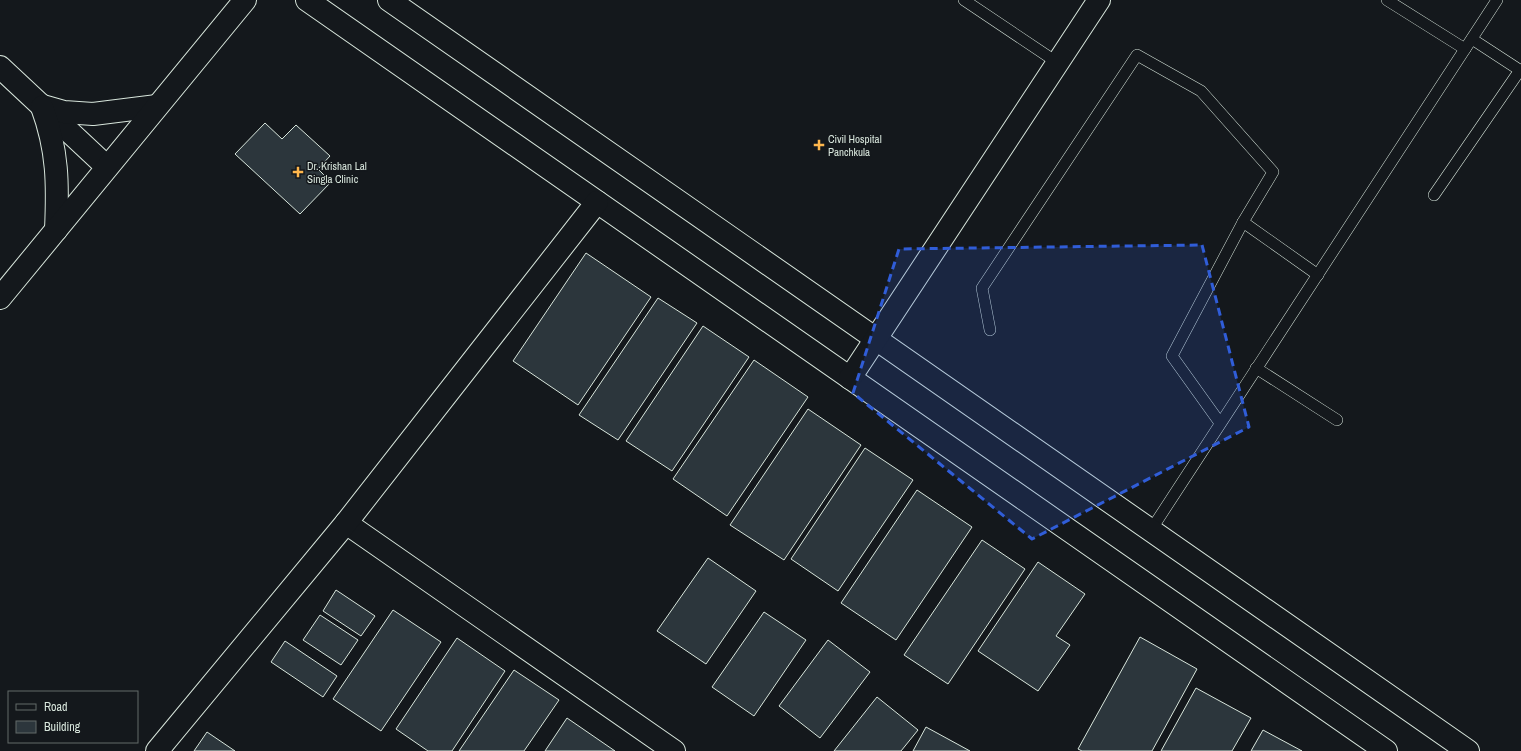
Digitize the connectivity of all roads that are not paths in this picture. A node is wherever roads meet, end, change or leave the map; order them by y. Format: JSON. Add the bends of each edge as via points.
{"nodes":[{"id":1,"x":245,"y":0,"type":"edge"},
{"id":2,"x":307,"y":0,"type":"edge"},
{"id":3,"x":389,"y":0,"type":"edge"},
{"id":4,"x":964,"y":0,"type":"edge"},
{"id":5,"x":1100,"y":0,"type":"edge"},
{"id":6,"x":1387,"y":0,"type":"edge"},
{"id":7,"x":1496,"y":1,"type":"edge"},
{"id":8,"x":1472,"y":39,"type":"junction"},
{"id":9,"x":1465,"y":49,"type":"junction"},
{"id":10,"x":1058,"y":62,"type":"junction"},
{"id":11,"x":0,"y":67,"type":"edge"},
{"id":12,"x":1520,"y":71,"type":"edge"},
{"id":13,"x":42,"y":106,"type":"junction"},
{"id":14,"x":157,"y":106,"type":"junction"},
{"id":15,"x":107,"y":167,"type":"junction"},
{"id":16,"x":1434,"y":195,"type":"dead end"},
{"id":17,"x":598,"y":202,"type":"junction"},
{"id":18,"x":1243,"y":222,"type":"junction"},
{"id":19,"x":56,"y":230,"type":"junction"},
{"id":20,"x":1318,"y":275,"type":"junction"},
{"id":21,"x":0,"y":298,"type":"edge"},
{"id":22,"x":990,"y":330,"type":"dead end"},
{"id":23,"x":876,"y":339,"type":"junction"},
{"id":24,"x":1256,"y":368,"type":"junction"},
{"id":25,"x":850,"y":378,"type":"junction"},
{"id":26,"x":1337,"y":420,"type":"dead end"},
{"id":27,"x":1220,"y":423,"type":"junction"},
{"id":28,"x":346,"y":523,"type":"junction"},
{"id":29,"x":1151,"y":530,"type":"junction"},
{"id":30,"x":157,"y":751,"type":"edge"},
{"id":31,"x":674,"y":751,"type":"edge"},
{"id":32,"x":1386,"y":751,"type":"edge"},
{"id":33,"x":1468,"y":751,"type":"edge"}],
"edges":[{"from":1,"to":14,"type":"street"},
{"from":2,"to":17,"type":"street"},
{"from":3,"to":23,"type":"street"},
{"from":4,"to":10,"type":"lane"},
{"from":5,"to":10,"type":"street"},
{"from":6,"to":9,"type":"lane"},
{"from":7,"to":8,"type":"lane"},
{"from":8,"to":9,"type":"lane"},
{"from":8,"to":12,"type":"lane"},
{"from":9,"to":20,"type":"lane"},
{"from":10,"to":23,"type":"street"},
{"from":11,"to":13,"type":"street"},
{"from":12,"to":16,"type":"lane"},
{"from":13,"to":14,"type":"street","via":[[64,112],[93,114]]},
{"from":13,"to":15,"type":"street"},
{"from":13,"to":19,"type":"street","via":[[55,152]]},
{"from":14,"to":15,"type":"street"},
{"from":15,"to":19,"type":"street"},
{"from":17,"to":25,"type":"street"},
{"from":17,"to":28,"type":"street"},
{"from":18,"to":20,"type":"lane"},
{"from":18,"to":22,"type":"lane","via":[[1273,172],[1202,91],[1137,55],[982,288]]},
{"from":18,"to":27,"type":"lane","via":[[1172,356]]},
{"from":19,"to":21,"type":"street"},
{"from":20,"to":24,"type":"lane"},
{"from":23,"to":25,"type":"street"},
{"from":23,"to":29,"type":"street"},
{"from":24,"to":26,"type":"lane"},
{"from":24,"to":27,"type":"lane"},
{"from":25,"to":32,"type":"street"},
{"from":27,"to":29,"type":"lane"},
{"from":28,"to":30,"type":"street"},
{"from":28,"to":31,"type":"street"},
{"from":29,"to":33,"type":"street"}]}
